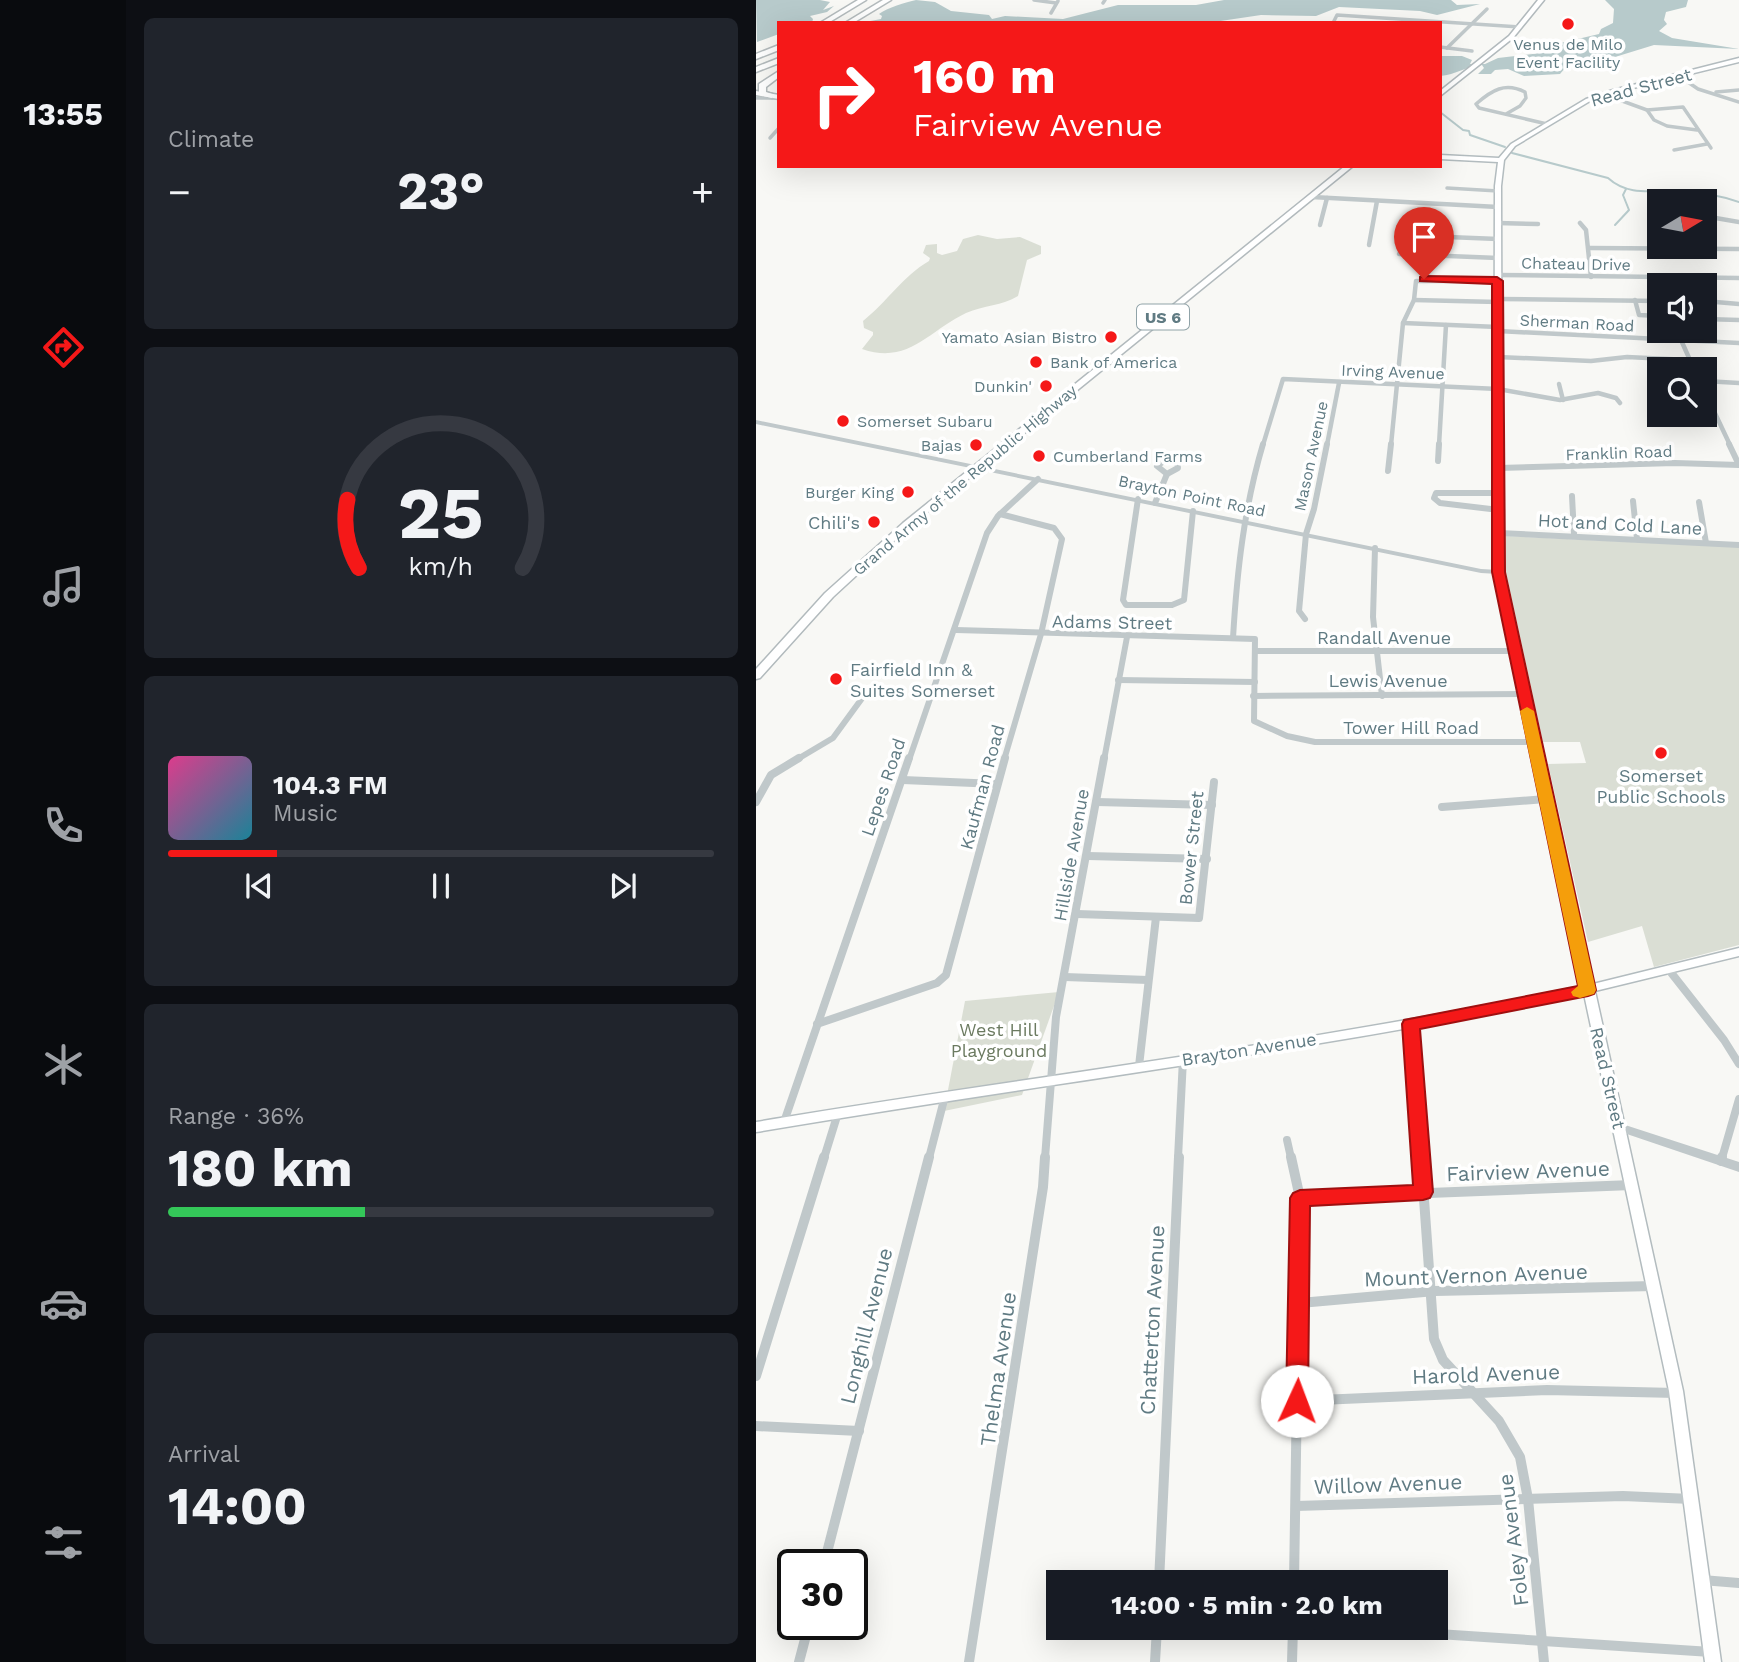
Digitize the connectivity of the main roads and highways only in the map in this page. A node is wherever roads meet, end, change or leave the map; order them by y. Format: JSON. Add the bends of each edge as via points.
{"nodes":[{"id":1,"x":863,"y":0,"type":"edge"},
{"id":2,"x":888,"y":0,"type":"edge"},
{"id":3,"x":1541,"y":0,"type":"edge"},
{"id":4,"x":826,"y":21,"type":"edge"},
{"id":5,"x":851,"y":21,"type":"edge"},
{"id":6,"x":777,"y":46,"type":"edge"},
{"id":7,"x":777,"y":46,"type":"edge"},
{"id":8,"x":756,"y":51,"type":"edge"},
{"id":9,"x":756,"y":57,"type":"edge"},
{"id":10,"x":1739,"y":60,"type":"edge"},
{"id":11,"x":777,"y":61,"type":"edge"},
{"id":12,"x":756,"y":70,"type":"edge"},
{"id":13,"x":777,"y":74,"type":"edge"},
{"id":14,"x":771,"y":79,"type":"junction"},
{"id":15,"x":1442,"y":92,"type":"edge"},
{"id":16,"x":756,"y":93,"type":"edge"},
{"id":17,"x":769,"y":96,"type":"junction"},
{"id":18,"x":777,"y":98,"type":"edge"},
{"id":19,"x":1442,"y":157,"type":"edge"},
{"id":20,"x":1501,"y":160,"type":"junction"},
{"id":21,"x":1348,"y":168,"type":"edge"},
{"id":22,"x":756,"y":677,"type":"edge"},
{"id":23,"x":1739,"y":952,"type":"edge"},
{"id":24,"x":1588,"y":990,"type":"junction"},
{"id":25,"x":756,"y":1126,"type":"edge"},
{"id":26,"x":1712,"y":1657,"type":"edge"}],
"edges":[{"from":1,"to":4,"type":"highway"},
{"from":2,"to":5,"type":"highway"},
{"from":3,"to":15,"type":"main road","via":[[1520,27]]},
{"from":6,"to":8,"type":"highway"},
{"from":7,"to":9,"type":"highway"},
{"from":10,"to":20,"type":"main road","name":"Read Street","via":[[1603,94],[1513,145]]},
{"from":11,"to":12,"type":"highway"},
{"from":13,"to":14,"type":"highway"},
{"from":14,"to":16,"type":"highway"},
{"from":14,"to":17,"type":"highway","via":[[761,88]]},
{"from":16,"to":17,"type":"main road"},
{"from":17,"to":18,"type":"main road"},
{"from":19,"to":20,"type":"main road"},
{"from":20,"to":24,"type":"main road","name":"Read Street","via":[[1498,572]]},
{"from":21,"to":22,"type":"main road","name":"Grand Army of the Republic Highway","number":"US 6","via":[[976,467],[856,570]]},
{"from":23,"to":24,"type":"main road","name":"Brayton Avenue"},
{"from":24,"to":25,"type":"main road","name":"Brayton Avenue","via":[[1411,1024]]},
{"from":24,"to":26,"type":"main road","name":"Read Street","via":[[1676,1393]]}]}
